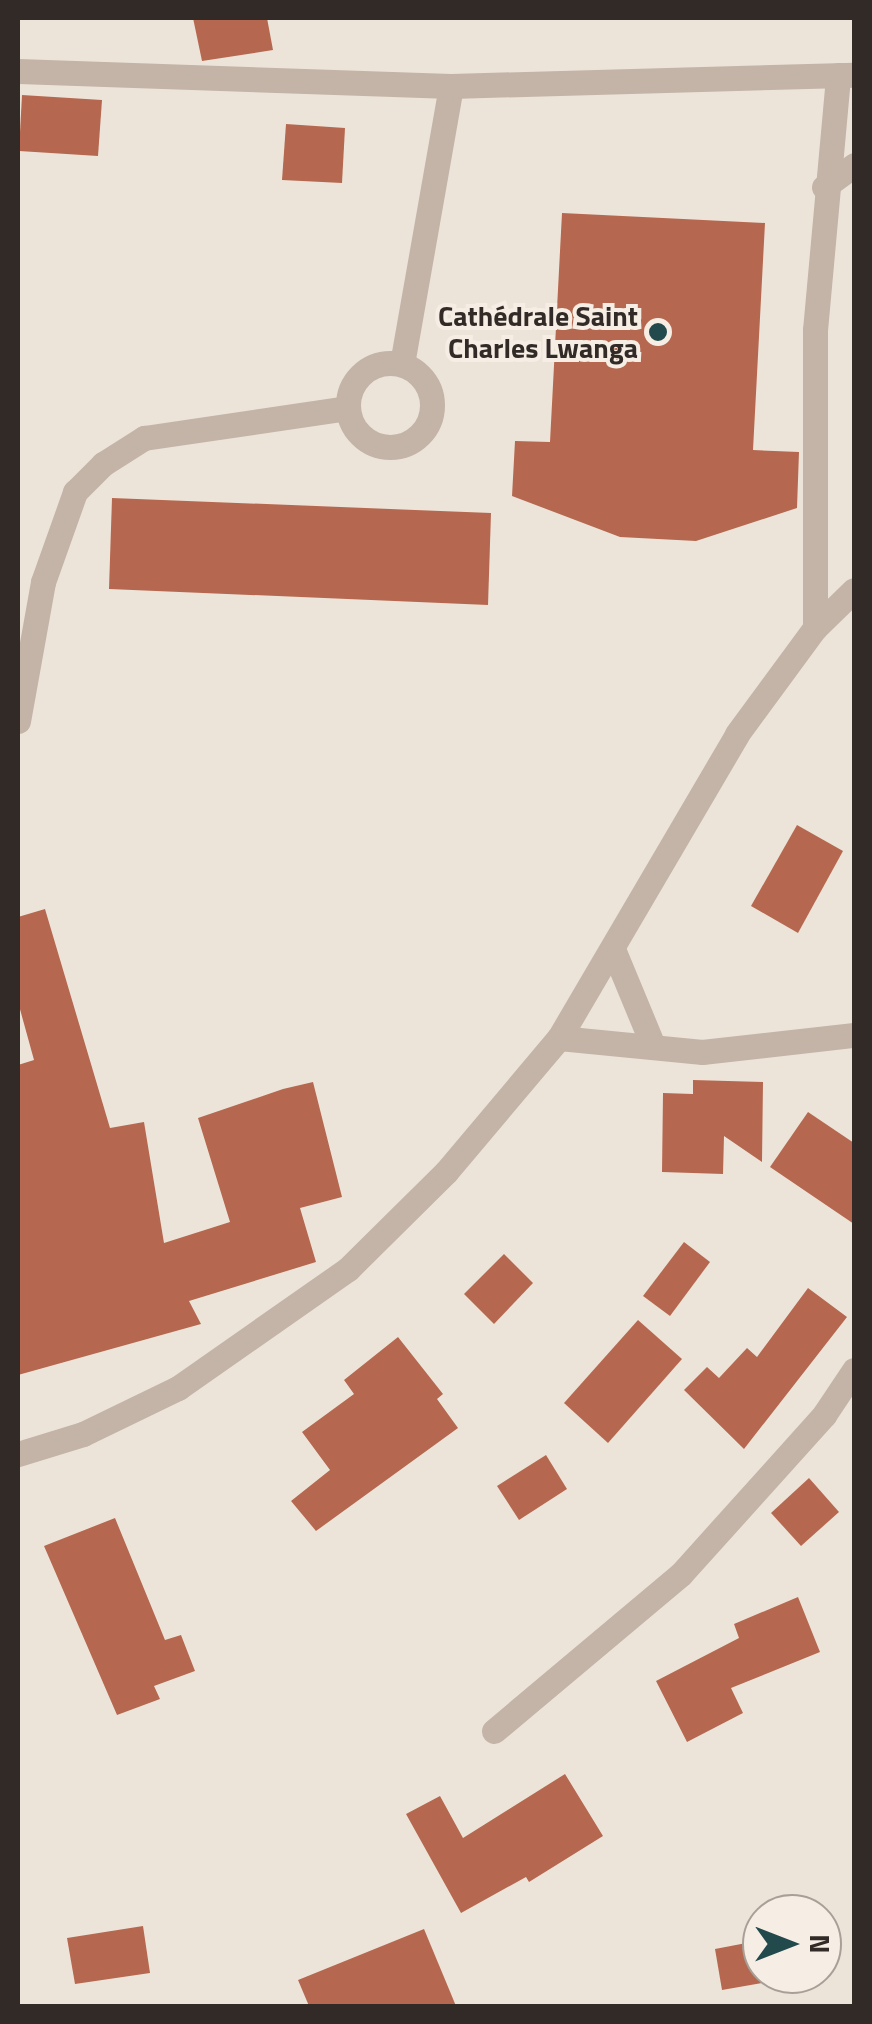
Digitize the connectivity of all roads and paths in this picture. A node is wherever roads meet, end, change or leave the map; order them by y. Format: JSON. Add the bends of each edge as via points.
{"nodes":[{"id":1,"x":18,"y":71,"type":"edge"},
{"id":2,"x":846,"y":75,"type":"edge"},
{"id":3,"x":452,"y":86,"type":"junction"},
{"id":4,"x":854,"y":165,"type":"edge"},
{"id":5,"x":824,"y":187,"type":"junction"},
{"id":6,"x":402,"y":364,"type":"junction"},
{"id":7,"x":347,"y":408,"type":"junction"},
{"id":8,"x":854,"y":590,"type":"edge"},
{"id":9,"x":814,"y":628,"type":"junction"},
{"id":10,"x":18,"y":721,"type":"edge"},
{"id":11,"x":613,"y":949,"type":"junction"},
{"id":12,"x":854,"y":1035,"type":"edge"},
{"id":13,"x":559,"y":1038,"type":"junction"},
{"id":14,"x":652,"y":1042,"type":"junction"},
{"id":15,"x":854,"y":1370,"type":"edge"},
{"id":16,"x":18,"y":1454,"type":"edge"},
{"id":17,"x":494,"y":1731,"type":"dead end"}],
"edges":[{"from":1,"to":3,"type":"street"},
{"from":2,"to":3,"type":"street"},
{"from":2,"to":5,"type":"street"},
{"from":3,"to":6,"type":"street"},
{"from":4,"to":5,"type":"street"},
{"from":5,"to":9,"type":"street","via":[[814,330]]},
{"from":6,"to":7,"type":"street","via":[[386,362],[357,377]]},
{"from":6,"to":7,"type":"street","via":[[417,372],[432,402],[430,418],[409,443],[377,446],[362,438]]},
{"from":7,"to":10,"type":"street","via":[[144,438],[103,464],[75,492],[42,582]]},
{"from":8,"to":9,"type":"street"},
{"from":9,"to":11,"type":"street","via":[[737,734]]},
{"from":11,"to":13,"type":"street"},
{"from":11,"to":14,"type":"street"},
{"from":12,"to":14,"type":"street","via":[[702,1052]]},
{"from":13,"to":14,"type":"street"},
{"from":13,"to":16,"type":"street","via":[[446,1172],[348,1269],[178,1388],[83,1434]]},
{"from":15,"to":17,"type":"street","via":[[824,1415],[682,1574]]}]}
